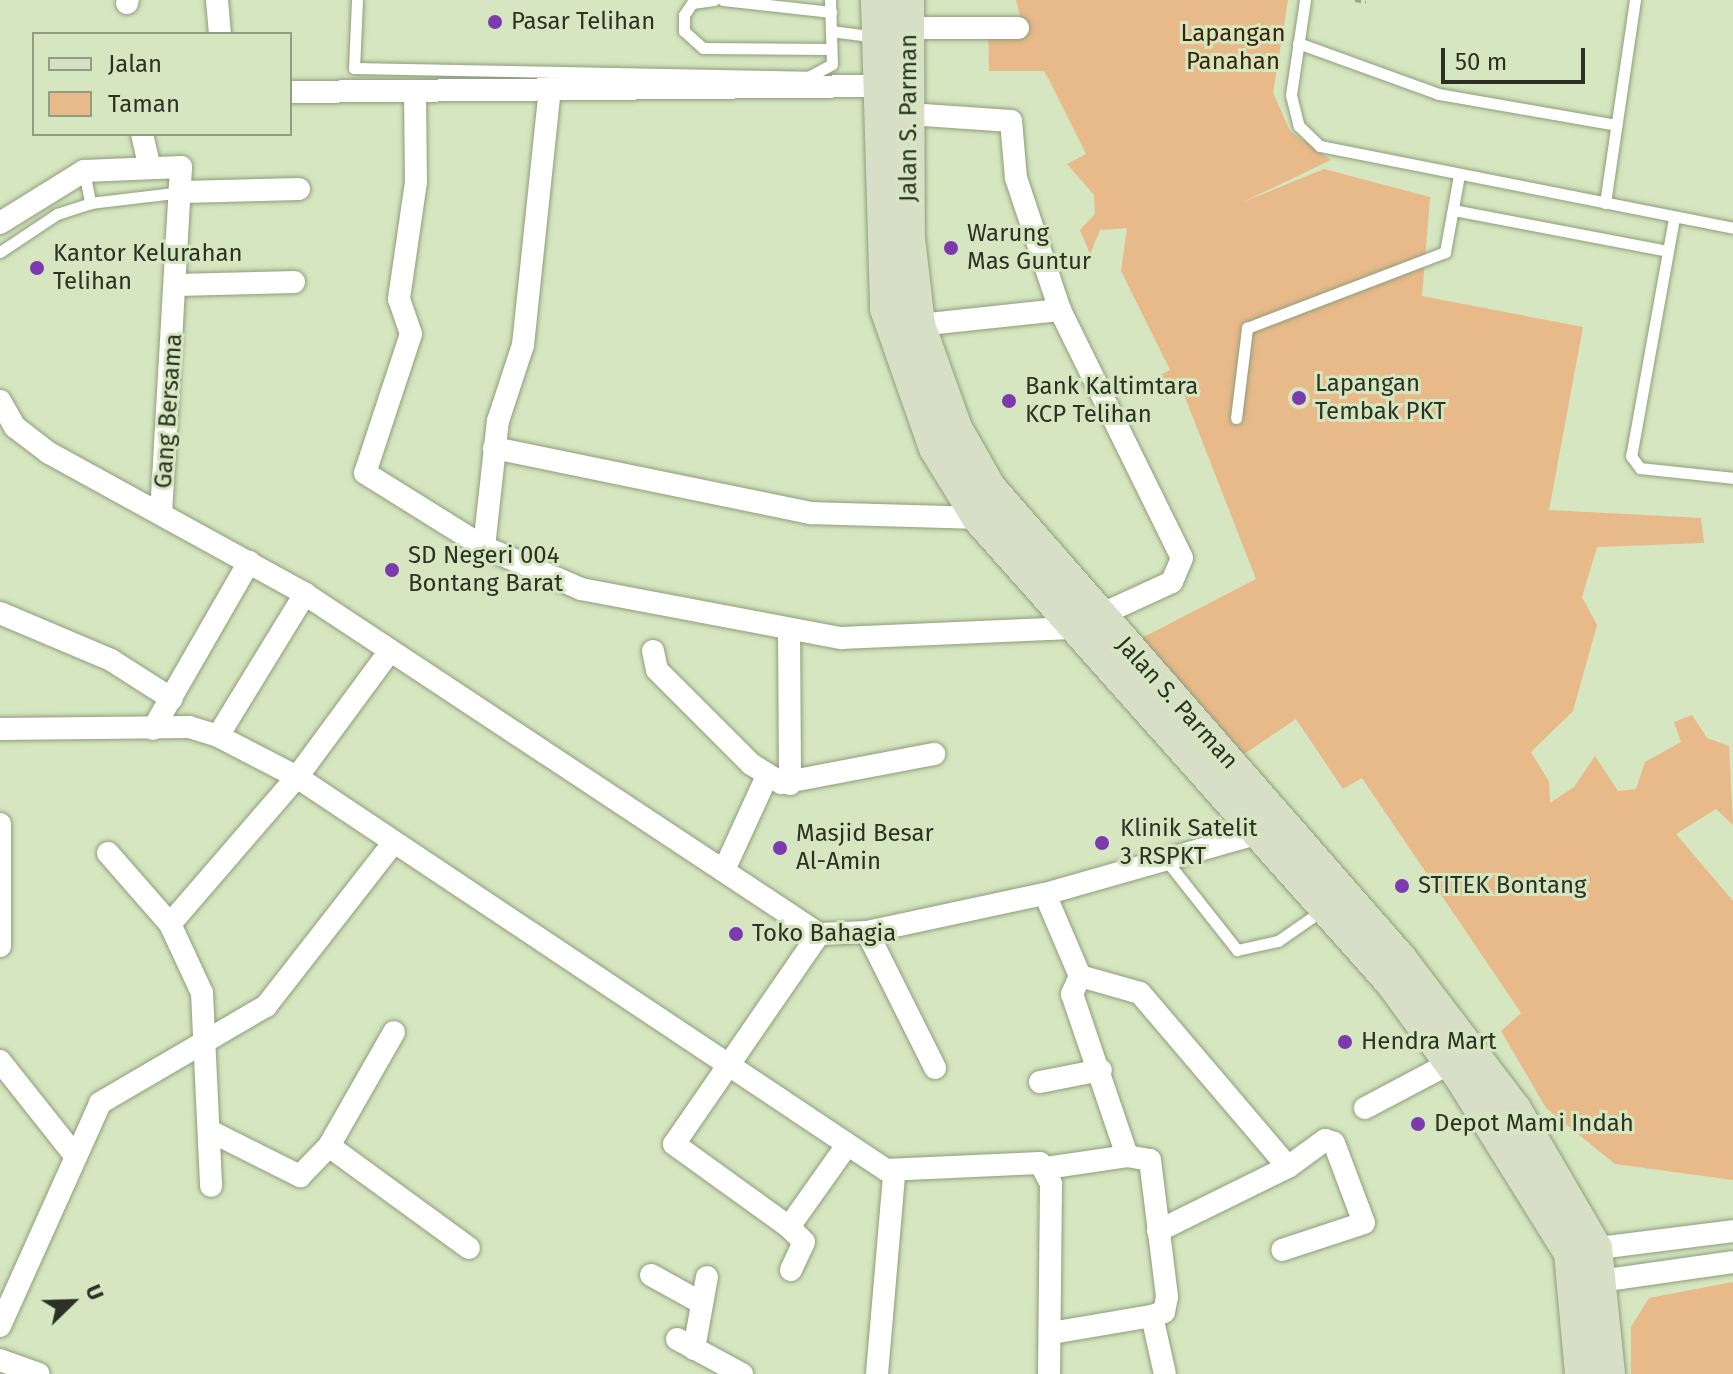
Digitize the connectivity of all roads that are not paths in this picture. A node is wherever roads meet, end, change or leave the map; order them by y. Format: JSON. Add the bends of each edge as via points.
{"nodes":[{"id":1,"x":217,"y":0,"type":"edge"},
{"id":2,"x":357,"y":0,"type":"edge"},
{"id":3,"x":714,"y":0,"type":"edge"},
{"id":4,"x":723,"y":0,"type":"edge"},
{"id":5,"x":877,"y":0,"type":"edge"},
{"id":6,"x":1305,"y":0,"type":"edge"},
{"id":7,"x":1635,"y":0,"type":"edge"},
{"id":8,"x":830,"y":6,"type":"edge"},
{"id":9,"x":909,"y":28,"type":"edge"},
{"id":10,"x":1018,"y":28,"type":"dead end"},
{"id":11,"x":831,"y":31,"type":"junction"},
{"id":12,"x":220,"y":32,"type":"edge"},
{"id":13,"x":1298,"y":43,"type":"junction"},
{"id":14,"x":831,"y":49,"type":"junction"},
{"id":15,"x":878,"y":60,"type":"junction"},
{"id":16,"x":550,"y":88,"type":"junction"},
{"id":17,"x":415,"y":91,"type":"junction"},
{"id":18,"x":292,"y":92,"type":"edge"},
{"id":19,"x":909,"y":114,"type":"junction"},
{"id":20,"x":1616,"y":125,"type":"junction"},
{"id":21,"x":142,"y":136,"type":"edge"},
{"id":22,"x":149,"y":165,"type":"junction"},
{"id":23,"x":84,"y":171,"type":"junction"},
{"id":24,"x":1459,"y":175,"type":"junction"},
{"id":25,"x":299,"y":189,"type":"dead end"},
{"id":26,"x":183,"y":192,"type":"junction"},
{"id":27,"x":90,"y":203,"type":"junction"},
{"id":28,"x":1605,"y":203,"type":"junction"},
{"id":29,"x":1453,"y":210,"type":"junction"},
{"id":30,"x":1674,"y":218,"type":"junction"},
{"id":31,"x":0,"y":223,"type":"edge"},
{"id":32,"x":1733,"y":228,"type":"edge"},
{"id":33,"x":1667,"y":251,"type":"junction"},
{"id":34,"x":0,"y":252,"type":"edge"},
{"id":35,"x":294,"y":282,"type":"dead end"},
{"id":36,"x":178,"y":285,"type":"junction"},
{"id":37,"x":1060,"y":310,"type":"junction"},
{"id":38,"x":919,"y":325,"type":"junction"},
{"id":39,"x":0,"y":401,"type":"edge"},
{"id":40,"x":1236,"y":418,"type":"dead end"},
{"id":41,"x":494,"y":448,"type":"junction"},
{"id":42,"x":1733,"y":478,"type":"edge"},
{"id":43,"x":161,"y":512,"type":"junction"},
{"id":44,"x":978,"y":518,"type":"junction"},
{"id":45,"x":484,"y":547,"type":"junction"},
{"id":46,"x":249,"y":562,"type":"junction"},
{"id":47,"x":305,"y":594,"type":"junction"},
{"id":48,"x":0,"y":613,"type":"edge"},
{"id":49,"x":1085,"y":622,"type":"junction"},
{"id":50,"x":789,"y":629,"type":"junction"},
{"id":51,"x":653,"y":651,"type":"dead end"},
{"id":52,"x":389,"y":652,"type":"junction"},
{"id":53,"x":172,"y":699,"type":"junction"},
{"id":54,"x":0,"y":729,"type":"edge"},
{"id":55,"x":153,"y":729,"type":"junction"},
{"id":56,"x":218,"y":736,"type":"junction"},
{"id":57,"x":934,"y":754,"type":"dead end"},
{"id":58,"x":767,"y":776,"type":"junction"},
{"id":59,"x":297,"y":777,"type":"junction"},
{"id":60,"x":790,"y":784,"type":"junction"},
{"id":61,"x":0,"y":824,"type":"edge"},
{"id":62,"x":1259,"y":833,"type":"junction"},
{"id":63,"x":392,"y":845,"type":"junction"},
{"id":64,"x":108,"y":853,"type":"dead end"},
{"id":65,"x":1166,"y":859,"type":"junction"},
{"id":66,"x":724,"y":870,"type":"junction"},
{"id":67,"x":1045,"y":894,"type":"junction"},
{"id":68,"x":1326,"y":908,"type":"junction"},
{"id":69,"x":170,"y":924,"type":"junction"},
{"id":70,"x":867,"y":932,"type":"junction"},
{"id":71,"x":819,"y":934,"type":"junction"},
{"id":72,"x":0,"y":946,"type":"edge"},
{"id":73,"x":1080,"y":976,"type":"junction"},
{"id":74,"x":394,"y":1032,"type":"dead end"},
{"id":75,"x":209,"y":1045,"type":"junction"},
{"id":76,"x":0,"y":1061,"type":"edge"},
{"id":77,"x":1450,"y":1063,"type":"junction"},
{"id":78,"x":935,"y":1068,"type":"dead end"},
{"id":79,"x":727,"y":1070,"type":"junction"},
{"id":80,"x":1101,"y":1070,"type":"junction"},
{"id":81,"x":1040,"y":1082,"type":"dead end"},
{"id":82,"x":1365,"y":1108,"type":"dead end"},
{"id":83,"x":210,"y":1131,"type":"junction"},
{"id":84,"x":847,"y":1145,"type":"junction"},
{"id":85,"x":329,"y":1146,"type":"junction"},
{"id":86,"x":72,"y":1152,"type":"junction"},
{"id":87,"x":1127,"y":1156,"type":"junction"},
{"id":88,"x":1288,"y":1167,"type":"junction"},
{"id":89,"x":1046,"y":1168,"type":"junction"},
{"id":90,"x":894,"y":1174,"type":"junction"},
{"id":91,"x":211,"y":1186,"type":"dead end"},
{"id":92,"x":789,"y":1227,"type":"junction"},
{"id":93,"x":1158,"y":1231,"type":"junction"},
{"id":94,"x":1733,"y":1231,"type":"edge"},
{"id":95,"x":469,"y":1248,"type":"dead end"},
{"id":96,"x":1282,"y":1250,"type":"dead end"},
{"id":97,"x":1583,"y":1250,"type":"junction"},
{"id":98,"x":1733,"y":1262,"type":"edge"},
{"id":99,"x":791,"y":1270,"type":"dead end"},
{"id":100,"x":651,"y":1275,"type":"dead end"},
{"id":101,"x":707,"y":1277,"type":"dead end"},
{"id":102,"x":1589,"y":1282,"type":"junction"},
{"id":103,"x":700,"y":1302,"type":"junction"},
{"id":104,"x":1152,"y":1316,"type":"junction"},
{"id":105,"x":0,"y":1326,"type":"edge"},
{"id":106,"x":1051,"y":1333,"type":"junction"},
{"id":107,"x":0,"y":1360,"type":"edge"},
{"id":108,"x":1587,"y":1363,"type":"edge"},
{"id":109,"x":39,"y":1374,"type":"edge"},
{"id":110,"x":742,"y":1374,"type":"edge"},
{"id":111,"x":877,"y":1374,"type":"edge"},
{"id":112,"x":1049,"y":1374,"type":"edge"},
{"id":113,"x":1165,"y":1374,"type":"edge"}],
"edges":[{"from":1,"to":12,"type":"street"},
{"from":2,"to":14,"type":"lane","via":[[354,68],[808,77],[828,70]]},
{"from":3,"to":14,"type":"lane","via":[[692,3],[684,15],[684,31],[703,48]]},
{"from":4,"to":8,"type":"lane"},
{"from":5,"to":15,"type":"main road","name":"Jalan S. Parman"},
{"from":6,"to":13,"type":"lane"},
{"from":7,"to":20,"type":"lane"},
{"from":8,"to":11,"type":"lane"},
{"from":9,"to":10,"type":"street"},
{"from":9,"to":15,"type":"main road"},
{"from":9,"to":19,"type":"main road","name":"Jalan S. Parman"},
{"from":11,"to":14,"type":"lane"},
{"from":11,"to":15,"type":"lane"},
{"from":13,"to":20,"type":"lane","via":[[1439,94]]},
{"from":13,"to":24,"type":"lane","via":[[1291,95],[1308,139]]},
{"from":15,"to":16,"type":"street"},
{"from":15,"to":44,"type":"main road","name":"Jalan S. Parman","via":[[886,309],[912,398]]},
{"from":16,"to":17,"type":"street"},
{"from":16,"to":41,"type":"street","via":[[523,345]]},
{"from":17,"to":18,"type":"street"},
{"from":17,"to":45,"type":"street","via":[[416,182],[399,299],[408,325],[363,469]]},
{"from":19,"to":37,"type":"street","via":[[1009,117],[1016,178]]},
{"from":19,"to":38,"type":"main road","name":"Jalan S. Parman"},
{"from":20,"to":28,"type":"lane"},
{"from":21,"to":22,"type":"street"},
{"from":22,"to":23,"type":"street"},
{"from":22,"to":26,"type":"street","name":"Gang Bersama","via":[[181,167]]},
{"from":23,"to":27,"type":"lane"},
{"from":23,"to":31,"type":"street"},
{"from":24,"to":28,"type":"lane"},
{"from":24,"to":29,"type":"lane"},
{"from":25,"to":26,"type":"street"},
{"from":26,"to":27,"type":"lane"},
{"from":26,"to":36,"type":"street","name":"Gang Bersama"},
{"from":27,"to":34,"type":"lane","via":[[57,214]]},
{"from":28,"to":30,"type":"lane"},
{"from":29,"to":33,"type":"lane"},
{"from":29,"to":40,"type":"lane","via":[[1445,252],[1247,328]]},
{"from":30,"to":32,"type":"lane"},
{"from":30,"to":33,"type":"lane"},
{"from":33,"to":42,"type":"lane","via":[[1631,456],[1640,468]]},
{"from":35,"to":36,"type":"street"},
{"from":36,"to":43,"type":"street","name":"Gang Bersama"},
{"from":37,"to":38,"type":"street"},
{"from":37,"to":49,"type":"street","via":[[1182,558],[1172,582]]},
{"from":38,"to":49,"type":"main road","name":"Jalan S. Parman","via":[[928,368],[990,488]]},
{"from":39,"to":43,"type":"street","via":[[15,427],[49,453]]},
{"from":41,"to":44,"type":"street","via":[[811,513]]},
{"from":41,"to":45,"type":"street"},
{"from":43,"to":46,"type":"street"},
{"from":44,"to":49,"type":"main road","name":"Jalan S. Parman"},
{"from":45,"to":50,"type":"street","via":[[581,589]]},
{"from":46,"to":47,"type":"street"},
{"from":46,"to":53,"type":"street"},
{"from":47,"to":52,"type":"street"},
{"from":47,"to":56,"type":"street"},
{"from":48,"to":53,"type":"street","via":[[111,660]]},
{"from":49,"to":50,"type":"street","via":[[896,638]]},
{"from":49,"to":62,"type":"main road","name":"Jalan S. Parman"},
{"from":49,"to":97,"type":"main road","name":"Jalan S. Parman","via":[[1400,958],[1515,1109]]},
{"from":50,"to":60,"type":"street"},
{"from":51,"to":58,"type":"street","via":[[657,670]]},
{"from":52,"to":59,"type":"street"},
{"from":52,"to":66,"type":"street"},
{"from":53,"to":55,"type":"street"},
{"from":54,"to":55,"type":"street"},
{"from":55,"to":56,"type":"street"},
{"from":56,"to":59,"type":"street"},
{"from":57,"to":60,"type":"street"},
{"from":58,"to":60,"type":"street"},
{"from":58,"to":66,"type":"street"},
{"from":59,"to":63,"type":"street"},
{"from":59,"to":69,"type":"street"},
{"from":61,"to":72,"type":"street"},
{"from":62,"to":65,"type":"street"},
{"from":62,"to":68,"type":"main road","name":"Jalan S. Parman"},
{"from":63,"to":75,"type":"street","via":[[286,986]]},
{"from":63,"to":79,"type":"street"},
{"from":64,"to":69,"type":"street"},
{"from":65,"to":67,"type":"street"},
{"from":65,"to":68,"type":"lane","via":[[1237,950],[1278,941]]},
{"from":66,"to":71,"type":"street"},
{"from":67,"to":70,"type":"street"},
{"from":67,"to":73,"type":"street"},
{"from":68,"to":77,"type":"main road","name":"Jalan S. Parman"},
{"from":69,"to":75,"type":"street","via":[[202,993]]},
{"from":70,"to":71,"type":"street"},
{"from":70,"to":78,"type":"street"},
{"from":71,"to":79,"type":"street"},
{"from":73,"to":80,"type":"street","via":[[1072,994]]},
{"from":73,"to":88,"type":"street","via":[[1140,993]]},
{"from":74,"to":85,"type":"street"},
{"from":75,"to":83,"type":"street"},
{"from":75,"to":86,"type":"street","via":[[109,1094]]},
{"from":76,"to":86,"type":"street"},
{"from":77,"to":82,"type":"street"},
{"from":77,"to":97,"type":"main road","name":"Jalan S. Parman"},
{"from":79,"to":84,"type":"street"},
{"from":79,"to":92,"type":"street","via":[[675,1149]]},
{"from":80,"to":81,"type":"street"},
{"from":80,"to":87,"type":"street"},
{"from":83,"to":85,"type":"street","via":[[296,1175]]},
{"from":83,"to":91,"type":"street"},
{"from":84,"to":90,"type":"street"},
{"from":84,"to":92,"type":"street"},
{"from":85,"to":95,"type":"street"},
{"from":86,"to":105,"type":"street"},
{"from":87,"to":89,"type":"street"},
{"from":87,"to":93,"type":"street","via":[[1148,1156]]},
{"from":88,"to":93,"type":"street"},
{"from":88,"to":96,"type":"street","via":[[1331,1141],[1364,1223]]},
{"from":89,"to":90,"type":"street","via":[[1032,1162]]},
{"from":89,"to":106,"type":"street"},
{"from":90,"to":111,"type":"street"},
{"from":92,"to":99,"type":"street","via":[[804,1242]]},
{"from":93,"to":104,"type":"street","via":[[1166,1309]]},
{"from":94,"to":97,"type":"street"},
{"from":97,"to":102,"type":"main road","name":"Jalan S. Parman"},
{"from":98,"to":102,"type":"street"},
{"from":100,"to":103,"type":"street"},
{"from":101,"to":103,"type":"street"},
{"from":102,"to":108,"type":"main road","name":"Jalan S. Parman"},
{"from":103,"to":110,"type":"street","via":[[686,1344]]},
{"from":104,"to":106,"type":"street"},
{"from":104,"to":113,"type":"street"},
{"from":106,"to":112,"type":"street"},
{"from":107,"to":109,"type":"street"}]}
